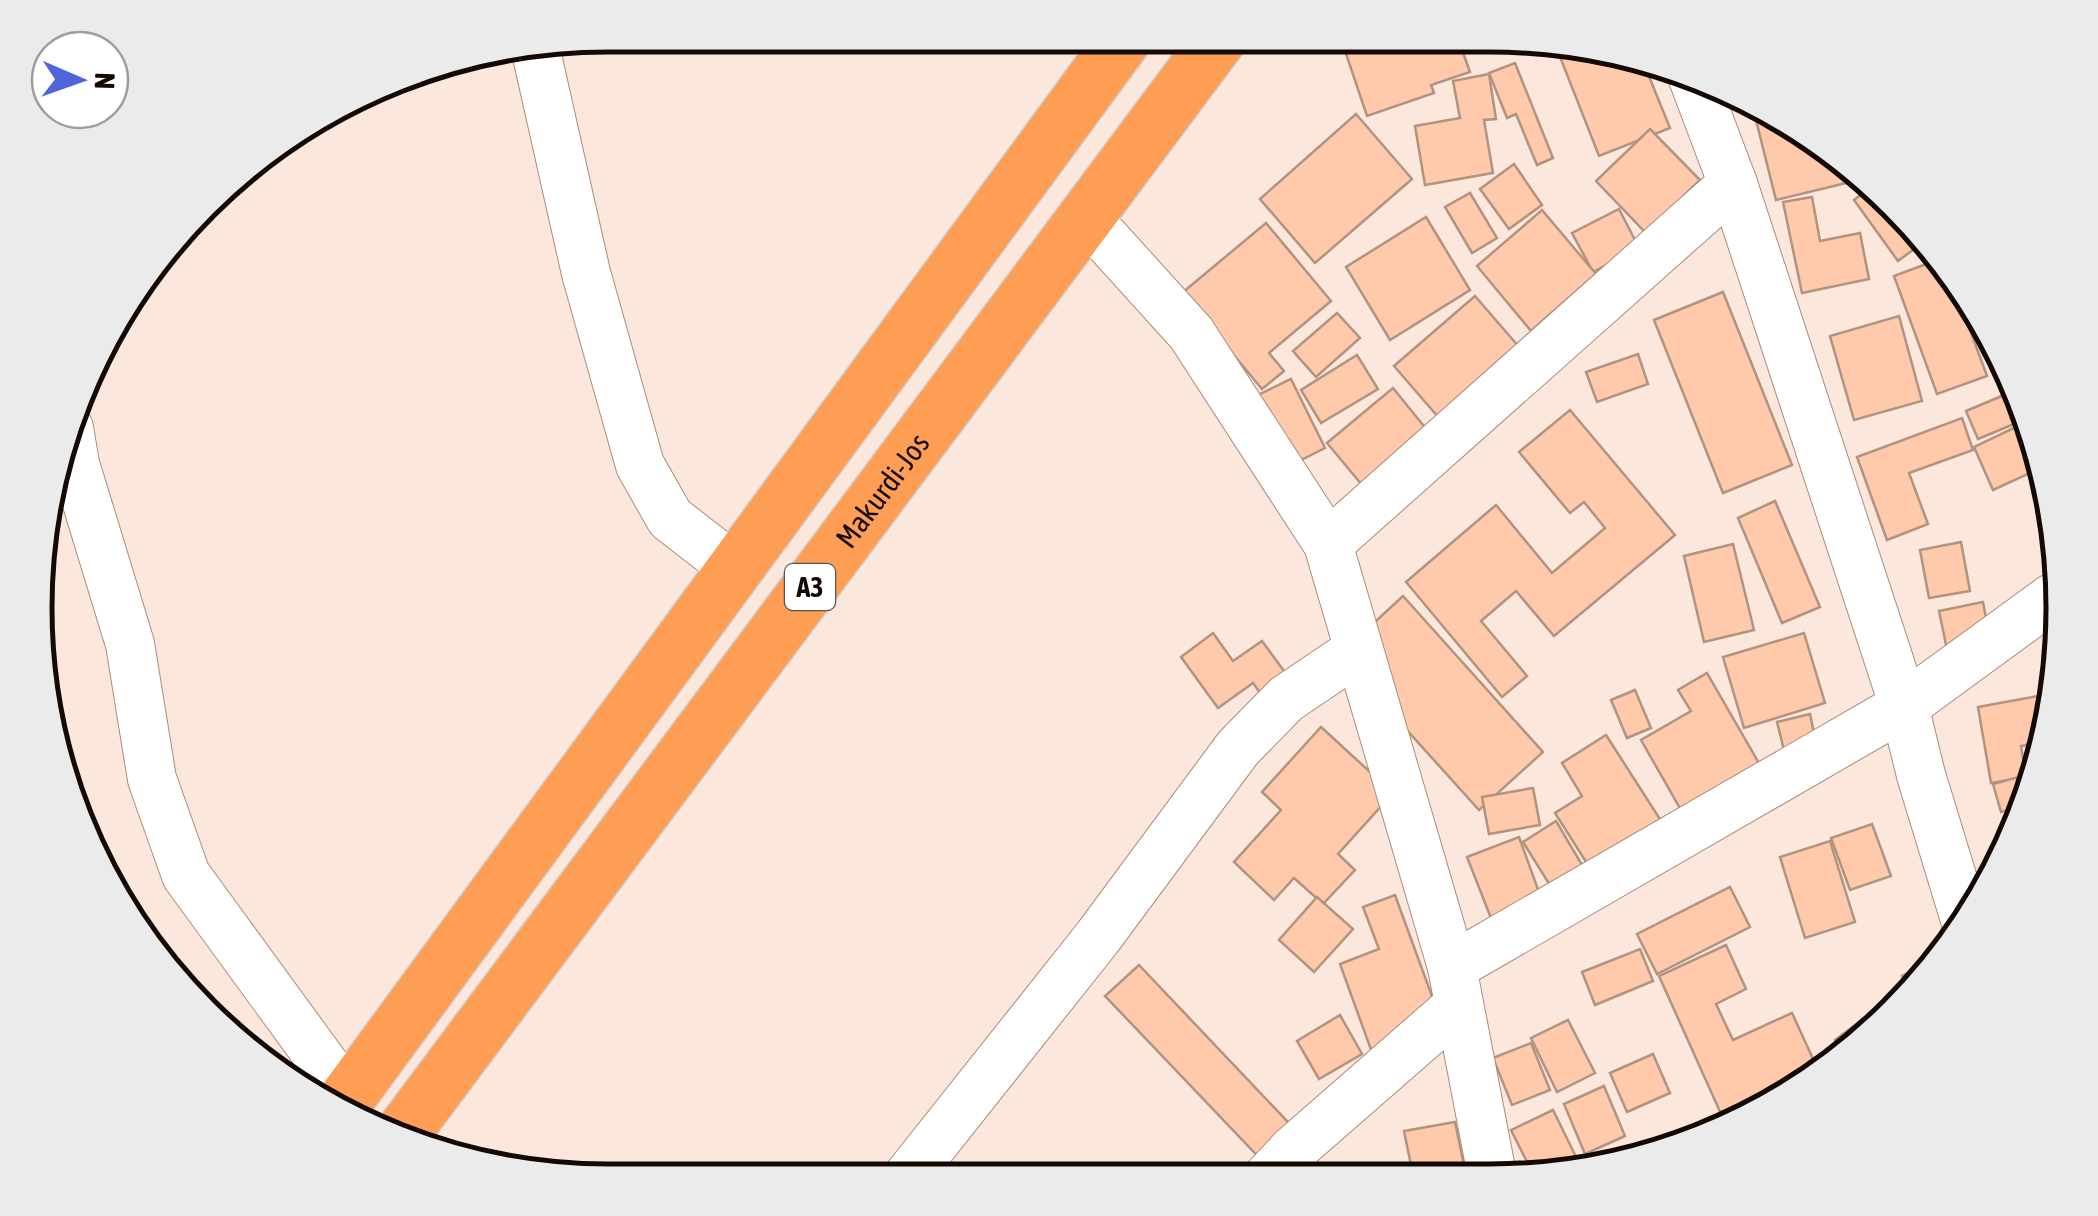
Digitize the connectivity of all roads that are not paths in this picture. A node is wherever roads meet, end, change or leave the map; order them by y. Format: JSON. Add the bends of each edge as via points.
{"nodes":[{"id":1,"x":1114,"y":52,"type":"edge"},
{"id":2,"x":1210,"y":52,"type":"edge"},
{"id":3,"x":537,"y":57,"type":"edge"},
{"id":4,"x":1700,"y":94,"type":"edge"},
{"id":5,"x":1733,"y":184,"type":"junction"},
{"id":6,"x":1086,"y":217,"type":"junction"},
{"id":7,"x":74,"y":456,"type":"edge"},
{"id":8,"x":1328,"y":544,"type":"junction"},
{"id":9,"x":733,"y":567,"type":"junction"},
{"id":10,"x":2046,"y":603,"type":"edge"},
{"id":11,"x":1357,"y":651,"type":"junction"},
{"id":12,"x":1904,"y":706,"type":"junction"},
{"id":13,"x":1960,"y":904,"type":"edge"},
{"id":14,"x":1456,"y":986,"type":"junction"},
{"id":15,"x":335,"y":1092,"type":"edge"},
{"id":16,"x":347,"y":1098,"type":"edge"},
{"id":17,"x":408,"y":1126,"type":"edge"},
{"id":18,"x":918,"y":1164,"type":"edge"},
{"id":19,"x":1280,"y":1164,"type":"edge"},
{"id":20,"x":1489,"y":1164,"type":"edge"}],
"edges":[{"from":1,"to":9,"type":"highway","number":"A3"},
{"from":2,"to":6,"type":"highway","name":"Makurdi-Jos","number":"A3"},
{"from":3,"to":9,"type":"street","via":[[586,274],[640,465],[670,518]]},
{"from":4,"to":5,"type":"street"},
{"from":5,"to":8,"type":"street"},
{"from":5,"to":12,"type":"street"},
{"from":6,"to":8,"type":"street","via":[[1190,333]]},
{"from":6,"to":17,"type":"highway","name":"Makurdi-Jos","number":"A3"},
{"from":7,"to":15,"type":"street","via":[[130,644],[152,779],[186,876]]},
{"from":8,"to":11,"type":"street"},
{"from":9,"to":16,"type":"highway","number":"A3"},
{"from":10,"to":12,"type":"street"},
{"from":11,"to":14,"type":"street"},
{"from":11,"to":18,"type":"street","via":[[1286,699],[1238,748]]},
{"from":12,"to":13,"type":"street"},
{"from":12,"to":14,"type":"street"},
{"from":14,"to":19,"type":"street"},
{"from":14,"to":20,"type":"street"}]}
